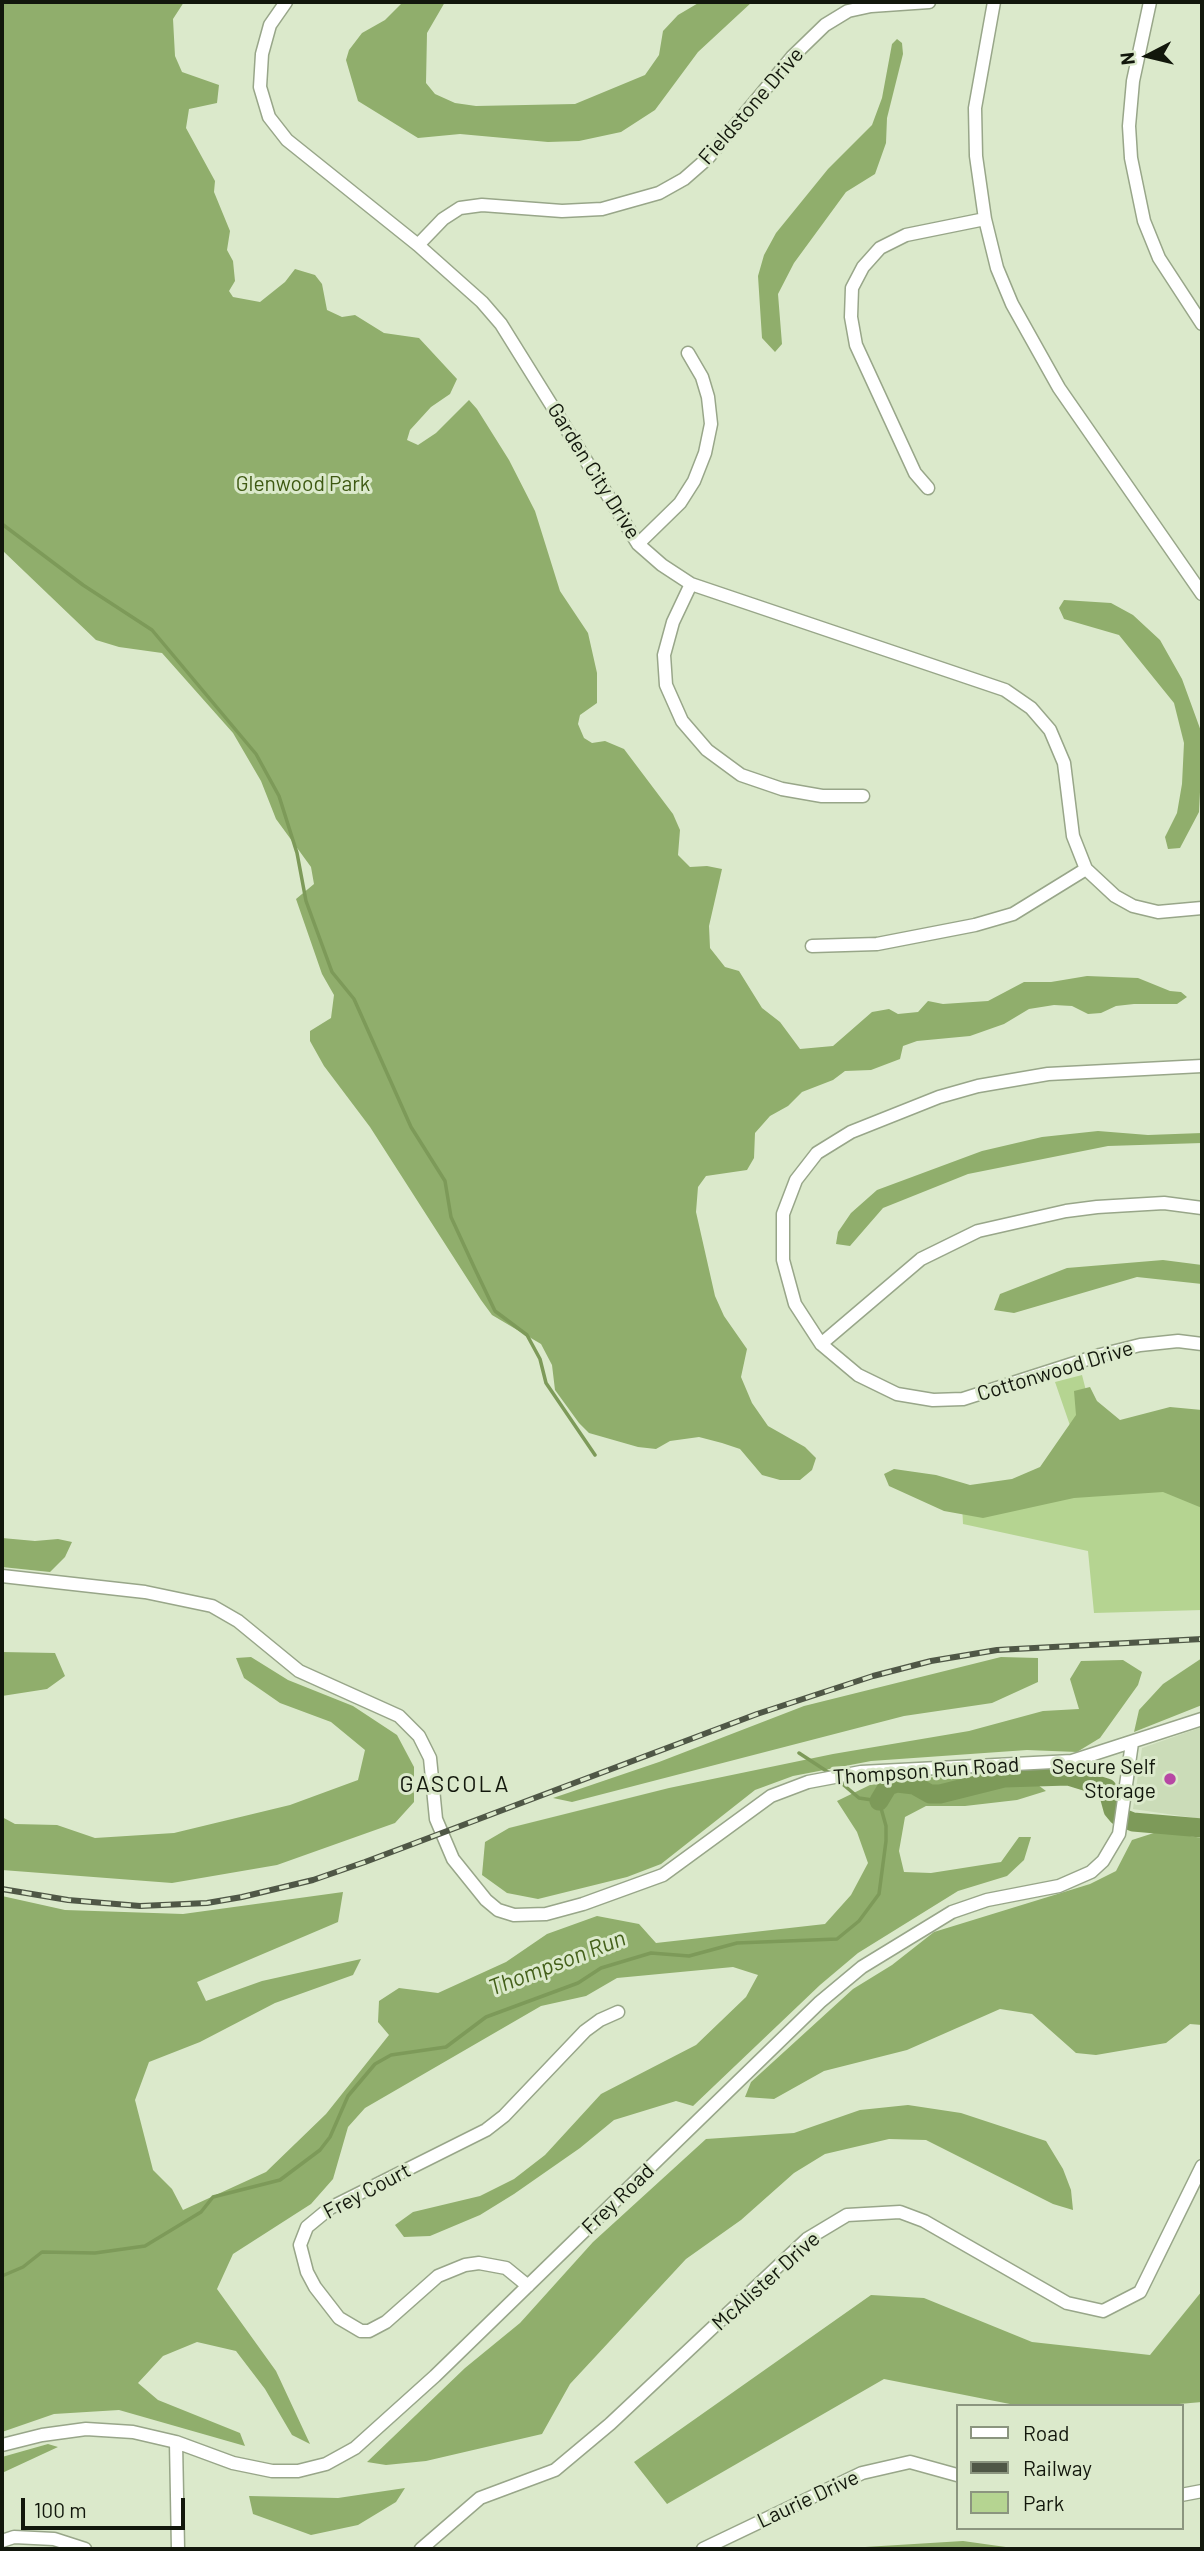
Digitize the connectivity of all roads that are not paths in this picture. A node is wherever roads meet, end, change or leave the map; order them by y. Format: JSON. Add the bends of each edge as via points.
{"nodes":[{"id":1,"x":286,"y":2,"type":"edge"},
{"id":2,"x":929,"y":2,"type":"edge"},
{"id":3,"x":993,"y":2,"type":"edge"},
{"id":4,"x":1150,"y":2,"type":"edge"},
{"id":5,"x":985,"y":219,"type":"junction"},
{"id":6,"x":418,"y":245,"type":"junction"},
{"id":7,"x":1200,"y":317,"type":"edge"},
{"id":8,"x":688,"y":353,"type":"dead end"},
{"id":9,"x":928,"y":488,"type":"dead end"},
{"id":10,"x":638,"y":544,"type":"junction"},
{"id":11,"x":691,"y":584,"type":"junction"},
{"id":12,"x":1202,"y":594,"type":"edge"},
{"id":13,"x":863,"y":796,"type":"dead end"},
{"id":14,"x":1086,"y":869,"type":"junction"},
{"id":15,"x":1202,"y":908,"type":"edge"},
{"id":16,"x":813,"y":946,"type":"dead end"},
{"id":17,"x":1202,"y":1066,"type":"edge"},
{"id":18,"x":1202,"y":1208,"type":"edge"},
{"id":19,"x":821,"y":1344,"type":"junction"},
{"id":20,"x":1202,"y":1344,"type":"edge"},
{"id":21,"x":2,"y":1576,"type":"edge"},
{"id":22,"x":1202,"y":1719,"type":"edge"},
{"id":23,"x":1132,"y":1744,"type":"junction"},
{"id":24,"x":618,"y":2012,"type":"dead end"},
{"id":25,"x":1202,"y":2166,"type":"edge"},
{"id":26,"x":528,"y":2286,"type":"junction"},
{"id":27,"x":176,"y":2442,"type":"junction"},
{"id":28,"x":2,"y":2445,"type":"edge"},
{"id":29,"x":956,"y":2474,"type":"edge"},
{"id":30,"x":1202,"y":2491,"type":"edge"},
{"id":31,"x":1183,"y":2495,"type":"edge"},
{"id":32,"x":2,"y":2541,"type":"edge"},
{"id":33,"x":85,"y":2549,"type":"edge"},
{"id":34,"x":178,"y":2549,"type":"edge"},
{"id":35,"x":421,"y":2549,"type":"edge"},
{"id":36,"x":703,"y":2549,"type":"edge"}],
"edges":[{"from":1,"to":6,"type":"street","name":"Garden City Drive","via":[[270,25],[262,54],[260,87],[269,117],[287,140]]},
{"from":2,"to":6,"type":"street","name":"Fieldstone Drive","via":[[859,8],[825,25],[792,57],[708,158],[659,193],[602,209],[460,208]]},
{"from":3,"to":5,"type":"street","via":[[975,108]]},
{"from":4,"to":7,"type":"street","via":[[1133,81],[1131,158],[1144,221],[1159,258]]},
{"from":5,"to":9,"type":"street","via":[[888,243],[863,267],[852,288],[850,317],[856,345],[915,473]]},
{"from":5,"to":12,"type":"street","via":[[997,268],[1034,348]]},
{"from":6,"to":10,"type":"street","name":"Garden City Drive","via":[[501,324]]},
{"from":8,"to":10,"type":"street","via":[[708,397],[711,424],[705,453],[680,503]]},
{"from":10,"to":11,"type":"street","name":"Garden City Drive"},
{"from":11,"to":13,"type":"street","via":[[664,655],[666,685],[682,721],[707,750],[741,775],[822,796]]},
{"from":11,"to":14,"type":"street","name":"Garden City Drive","via":[[1005,690],[1031,708],[1050,730],[1064,763],[1073,836]]},
{"from":14,"to":15,"type":"street","name":"Garden City Drive","via":[[1133,906],[1158,912]]},
{"from":14,"to":16,"type":"street","via":[[1013,914],[975,925],[877,944]]},
{"from":17,"to":19,"type":"street","name":"Cottonwood Drive","via":[[1048,1074],[978,1086],[895,1113],[817,1153],[796,1180],[783,1214],[783,1260],[795,1304]]},
{"from":18,"to":19,"type":"street","via":[[1164,1203],[1097,1207],[978,1231],[921,1259]]},
{"from":19,"to":20,"type":"street","name":"Cottonwood Drive","via":[[858,1374],[897,1394],[933,1399],[963,1399],[1140,1345]]},
{"from":21,"to":23,"type":"street","name":"Thompson Run Road","via":[[145,1592],[212,1606],[239,1621],[299,1671],[399,1716],[419,1736],[429,1758],[436,1819],[453,1859],[486,1900],[514,1915],[546,1914],[663,1875],[771,1796],[825,1778],[1072,1761]]},
{"from":22,"to":23,"type":"street","name":"Thompson Run Road"},
{"from":23,"to":26,"type":"street","name":"Frey Road","via":[[1119,1834],[1091,1872],[1059,1886],[952,1912],[862,1966]]},
{"from":24,"to":26,"type":"street","name":"Frey Court","via":[[585,2031],[486,2130],[330,2208],[307,2227],[300,2245],[314,2287],[339,2318],[360,2332],[386,2322],[438,2276],[465,2265],[506,2268]]},
{"from":25,"to":35,"type":"street","name":"McAlister Drive","via":[[1140,2292],[1103,2311],[1067,2303],[924,2221],[900,2212],[847,2215],[807,2239],[555,2470],[481,2498]]},
{"from":26,"to":27,"type":"street","name":"Frey Road","via":[[355,2448],[326,2463],[298,2471],[272,2471],[233,2463]]},
{"from":27,"to":28,"type":"street","name":"Frey Road","via":[[133,2432],[86,2429]]},
{"from":27,"to":34,"type":"street"},
{"from":29,"to":36,"type":"street","name":"Laurie Drive","via":[[910,2462],[862,2473]]},
{"from":30,"to":31,"type":"street"},
{"from":32,"to":33,"type":"street","via":[[54,2539]]}]}
